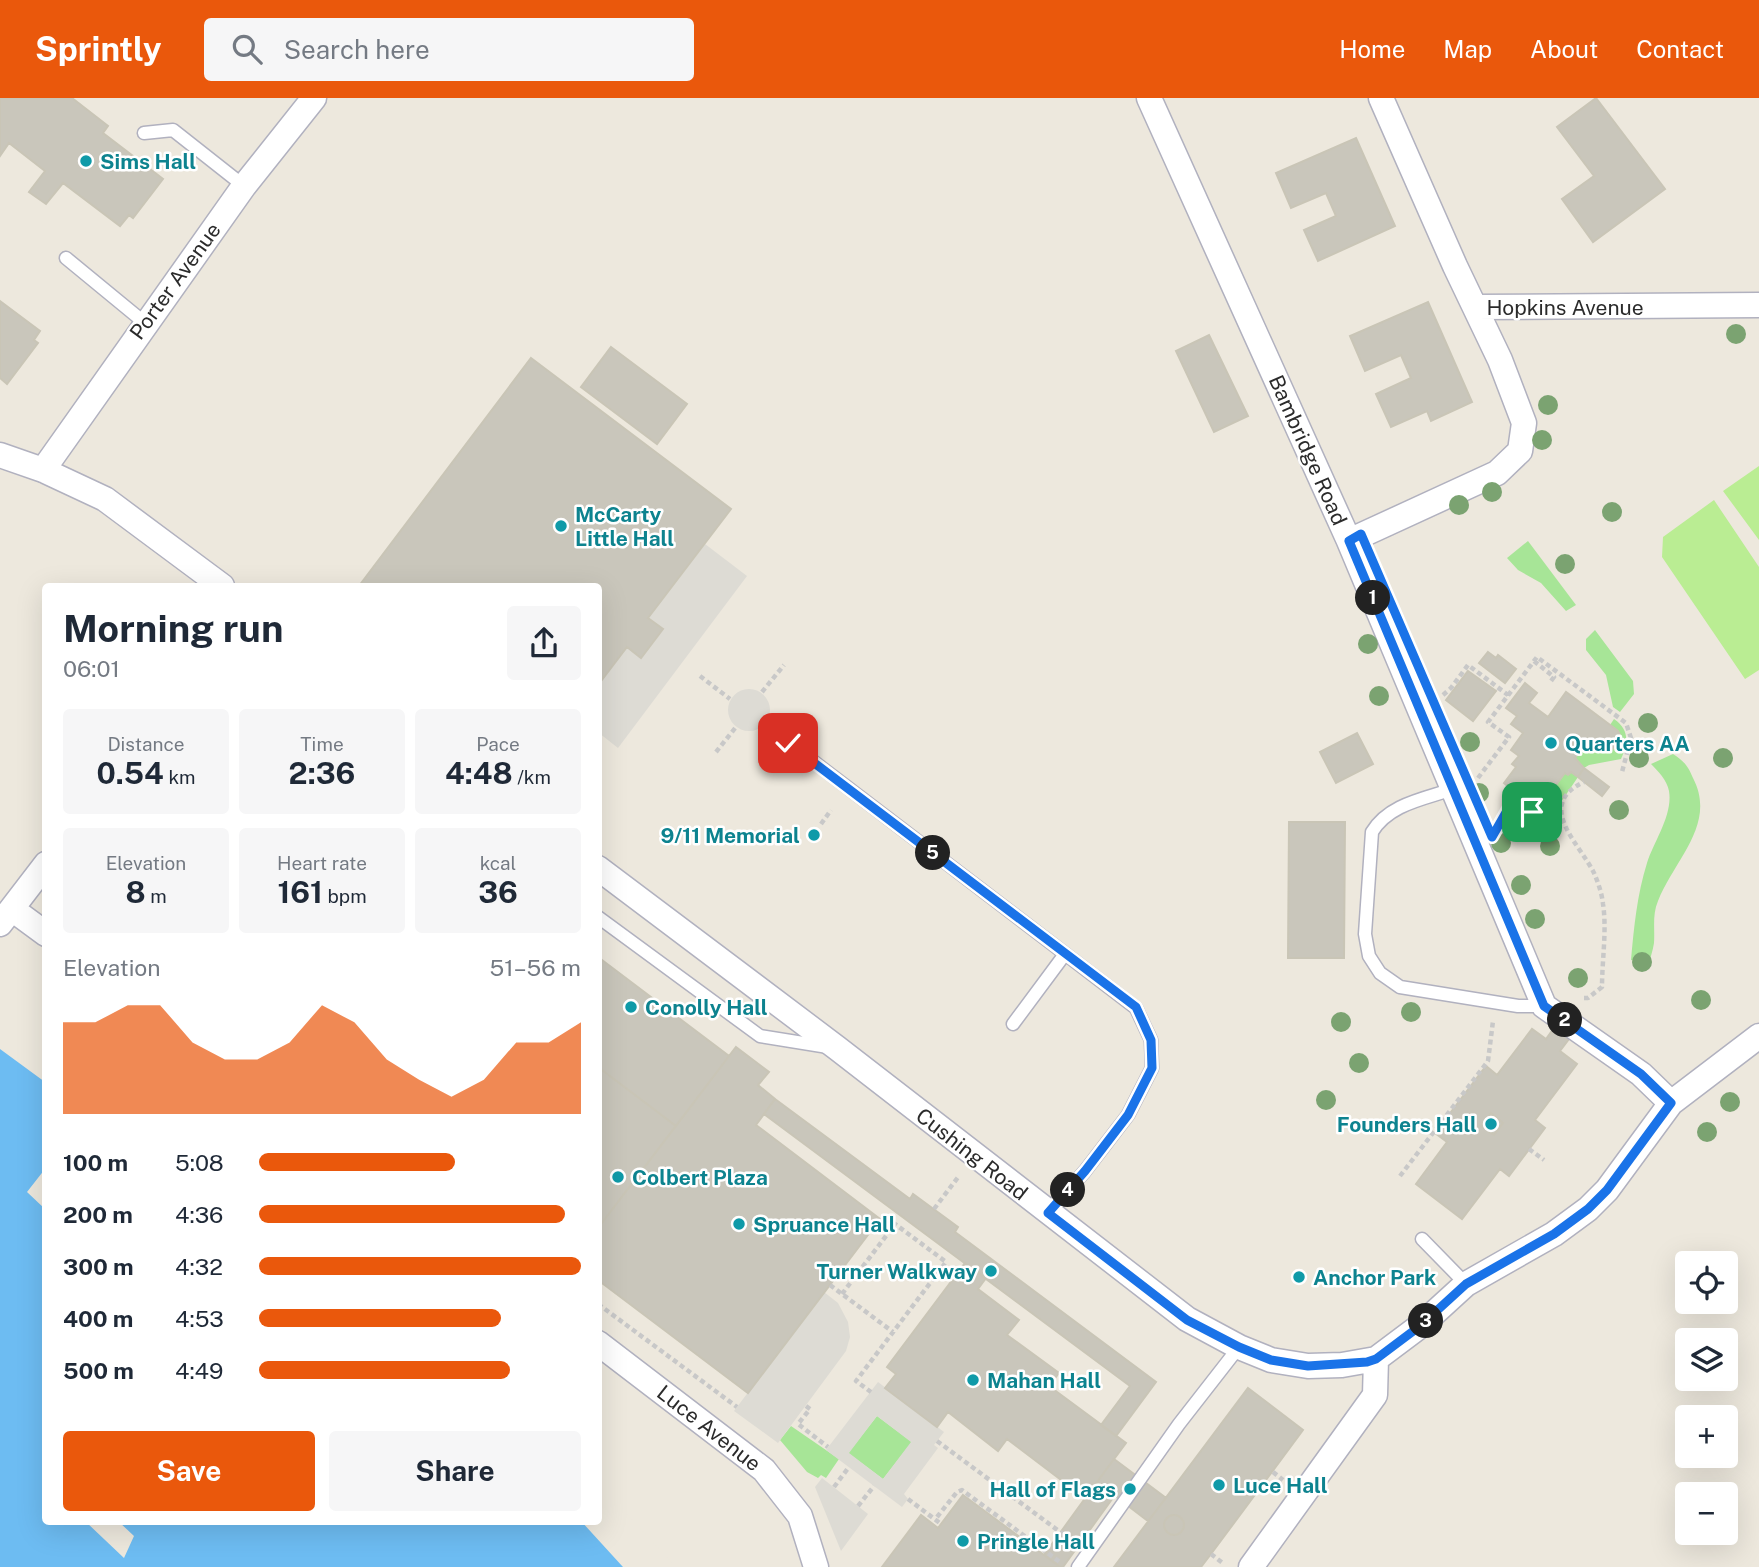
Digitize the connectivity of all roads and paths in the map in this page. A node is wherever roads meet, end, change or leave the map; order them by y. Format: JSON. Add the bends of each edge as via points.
{"nodes":[{"id":1,"x":314,"y":98,"type":"edge"},
{"id":2,"x":1149,"y":98,"type":"edge"},
{"id":3,"x":1381,"y":98,"type":"edge"},
{"id":4,"x":145,"y":133,"type":"dead end"},
{"id":5,"x":244,"y":186,"type":"junction"},
{"id":6,"x":66,"y":258,"type":"dead end"},
{"id":7,"x":1759,"y":305,"type":"edge"},
{"id":8,"x":1475,"y":307,"type":"junction"},
{"id":9,"x":145,"y":323,"type":"junction"},
{"id":10,"x":0,"y":455,"type":"edge"},
{"id":11,"x":43,"y":470,"type":"junction"},
{"id":12,"x":1349,"y":541,"type":"junction"},
{"id":13,"x":218,"y":583,"type":"edge"},
{"id":14,"x":1534,"y":661,"type":"junction"},
{"id":15,"x":784,"y":665,"type":"dead end"},
{"id":16,"x":700,"y":676,"type":"dead end"},
{"id":17,"x":1551,"y":681,"type":"dead end"},
{"id":18,"x":762,"y":692,"type":"dead end"},
{"id":19,"x":1508,"y":695,"type":"junction"},
{"id":20,"x":730,"y":699,"type":"dead end"},
{"id":21,"x":1432,"y":699,"type":"dead end"},
{"id":22,"x":736,"y":727,"type":"dead end"},
{"id":23,"x":788,"y":743,"type":"dead end"},
{"id":24,"x":716,"y":752,"type":"dead end"},
{"id":25,"x":1622,"y":772,"type":"dead end"},
{"id":26,"x":1584,"y":782,"type":"dead end"},
{"id":27,"x":1462,"y":789,"type":"junction"},
{"id":28,"x":1563,"y":804,"type":"junction"},
{"id":29,"x":831,"y":810,"type":"dead end"},
{"id":30,"x":821,"y":824,"type":"dead end"},
{"id":31,"x":1492,"y":837,"type":"dead end"},
{"id":32,"x":42,"y":869,"type":"edge"},
{"id":33,"x":602,"y":871,"type":"edge"},
{"id":34,"x":6,"y":916,"type":"edge"},
{"id":35,"x":602,"y":920,"type":"edge"},
{"id":36,"x":42,"y":932,"type":"edge"},
{"id":37,"x":1065,"y":954,"type":"junction"},
{"id":38,"x":1577,"y":998,"type":"dead end"},
{"id":39,"x":1544,"y":1006,"type":"junction"},
{"id":40,"x":1494,"y":1011,"type":"dead end"},
{"id":41,"x":1013,"y":1024,"type":"dead end"},
{"id":42,"x":1759,"y":1036,"type":"edge"},
{"id":43,"x":837,"y":1048,"type":"junction"},
{"id":44,"x":1671,"y":1103,"type":"junction"},
{"id":45,"x":1529,"y":1149,"type":"dead end"},
{"id":46,"x":1544,"y":1160,"type":"dead end"},
{"id":47,"x":964,"y":1170,"type":"dead end"},
{"id":48,"x":1400,"y":1176,"type":"dead end"},
{"id":49,"x":934,"y":1209,"type":"dead end"},
{"id":50,"x":1048,"y":1213,"type":"junction"},
{"id":51,"x":1422,"y":1239,"type":"dead end"},
{"id":52,"x":1466,"y":1284,"type":"junction"},
{"id":53,"x":830,"y":1285,"type":"dead end"},
{"id":54,"x":842,"y":1294,"type":"junction"},
{"id":55,"x":602,"y":1307,"type":"edge"},
{"id":56,"x":893,"y":1332,"type":"junction"},
{"id":57,"x":602,"y":1346,"type":"edge"},
{"id":58,"x":1239,"y":1347,"type":"junction"},
{"id":59,"x":1376,"y":1359,"type":"junction"},
{"id":60,"x":871,"y":1392,"type":"dead end"},
{"id":61,"x":806,"y":1406,"type":"dead end"},
{"id":62,"x":737,"y":1407,"type":"dead end"},
{"id":63,"x":937,"y":1441,"type":"dead end"},
{"id":64,"x":828,"y":1447,"type":"dead end"},
{"id":65,"x":849,"y":1467,"type":"dead end"},
{"id":66,"x":874,"y":1486,"type":"dead end"},
{"id":67,"x":834,"y":1487,"type":"dead end"},
{"id":68,"x":908,"y":1499,"type":"dead end"},
{"id":69,"x":858,"y":1506,"type":"dead end"},
{"id":70,"x":937,"y":1517,"type":"dead end"},
{"id":71,"x":941,"y":1524,"type":"dead end"},
{"id":72,"x":1088,"y":1553,"type":"junction"},
{"id":73,"x":1211,"y":1554,"type":"dead end"},
{"id":74,"x":816,"y":1567,"type":"edge"},
{"id":75,"x":1066,"y":1567,"type":"edge"},
{"id":76,"x":1078,"y":1567,"type":"edge"},
{"id":77,"x":1227,"y":1567,"type":"edge"},
{"id":78,"x":1251,"y":1567,"type":"edge"}],
"edges":[{"from":1,"to":5,"type":"street","name":"Porter Avenue"},
{"from":2,"to":12,"type":"street","name":"Bambridge Road"},
{"from":3,"to":8,"type":"street","name":"Hopkins Avenue"},
{"from":4,"to":5,"type":"lane","via":[[173,130]]},
{"from":5,"to":9,"type":"street","name":"Porter Avenue"},
{"from":6,"to":9,"type":"lane"},
{"from":7,"to":8,"type":"street","name":"Hopkins Avenue"},
{"from":8,"to":12,"type":"street","via":[[1524,423],[1520,451],[1497,473]]},
{"from":9,"to":11,"type":"street","name":"Porter Avenue"},
{"from":10,"to":11,"type":"street"},
{"from":11,"to":13,"type":"street","via":[[104,499]]},
{"from":12,"to":27,"type":"street","name":"Bambridge Road"},
{"from":14,"to":17,"type":"path","via":[[1554,677]]},
{"from":14,"to":19,"type":"path"},
{"from":14,"to":25,"type":"path","via":[[1537,657],[1626,723],[1631,738]]},
{"from":15,"to":18,"type":"path"},
{"from":16,"to":20,"type":"path"},
{"from":19,"to":21,"type":"path","via":[[1468,665],[1451,688]]},
{"from":19,"to":27,"type":"path","via":[[1488,722],[1509,737]]},
{"from":22,"to":24,"type":"path"},
{"from":23,"to":37,"type":"lane"},
{"from":26,"to":28,"type":"path","via":[[1574,786]]},
{"from":27,"to":39,"type":"street","name":"Bambridge Road"},
{"from":27,"to":39,"type":"lane","via":[[1397,808],[1380,819],[1372,832],[1365,934],[1369,956],[1380,973],[1401,987]]},
{"from":28,"to":31,"type":"path","via":[[1532,812],[1513,801]]},
{"from":28,"to":38,"type":"path","via":[[1564,827],[1594,872],[1604,906],[1602,987],[1588,998]]},
{"from":29,"to":30,"type":"path"},
{"from":32,"to":34,"type":"street"},
{"from":33,"to":43,"type":"street","name":"Cushing Road"},
{"from":34,"to":36,"type":"street"},
{"from":35,"to":43,"type":"lane","via":[[760,1036]]},
{"from":37,"to":41,"type":"lane"},
{"from":37,"to":50,"type":"lane","via":[[1136,1007],[1151,1040],[1152,1068],[1128,1115]]},
{"from":39,"to":44,"type":"street","via":[[1641,1074]]},
{"from":40,"to":48,"type":"path","via":[[1488,1061]]},
{"from":42,"to":44,"type":"street"},
{"from":43,"to":50,"type":"street","name":"Cushing Road"},
{"from":44,"to":52,"type":"street","via":[[1588,1209]]},
{"from":45,"to":46,"type":"path"},
{"from":47,"to":49,"type":"path"},
{"from":50,"to":58,"type":"street","name":"Cushing Road","via":[[1187,1320]]},
{"from":51,"to":52,"type":"lane"},
{"from":52,"to":59,"type":"street"},
{"from":53,"to":54,"type":"path"},
{"from":54,"to":56,"type":"path"},
{"from":54,"to":56,"type":"path","via":[[895,1224],[946,1262]]},
{"from":55,"to":62,"type":"path"},
{"from":56,"to":60,"type":"path","via":[[856,1381]]},
{"from":57,"to":74,"type":"street","name":"Luce Avenue","via":[[764,1470],[800,1516]]},
{"from":58,"to":59,"type":"street","name":"Cushing Road","via":[[1271,1360],[1308,1366]]},
{"from":58,"to":72,"type":"lane"},
{"from":59,"to":78,"type":"street","via":[[1375,1395]]},
{"from":61,"to":64,"type":"path","via":[[810,1409],[798,1424]]},
{"from":63,"to":72,"type":"path"},
{"from":65,"to":67,"type":"path"},
{"from":66,"to":69,"type":"path"},
{"from":68,"to":71,"type":"path"},
{"from":70,"to":75,"type":"path","via":[[962,1490]]},
{"from":72,"to":76,"type":"lane"},
{"from":73,"to":77,"type":"path"}]}
